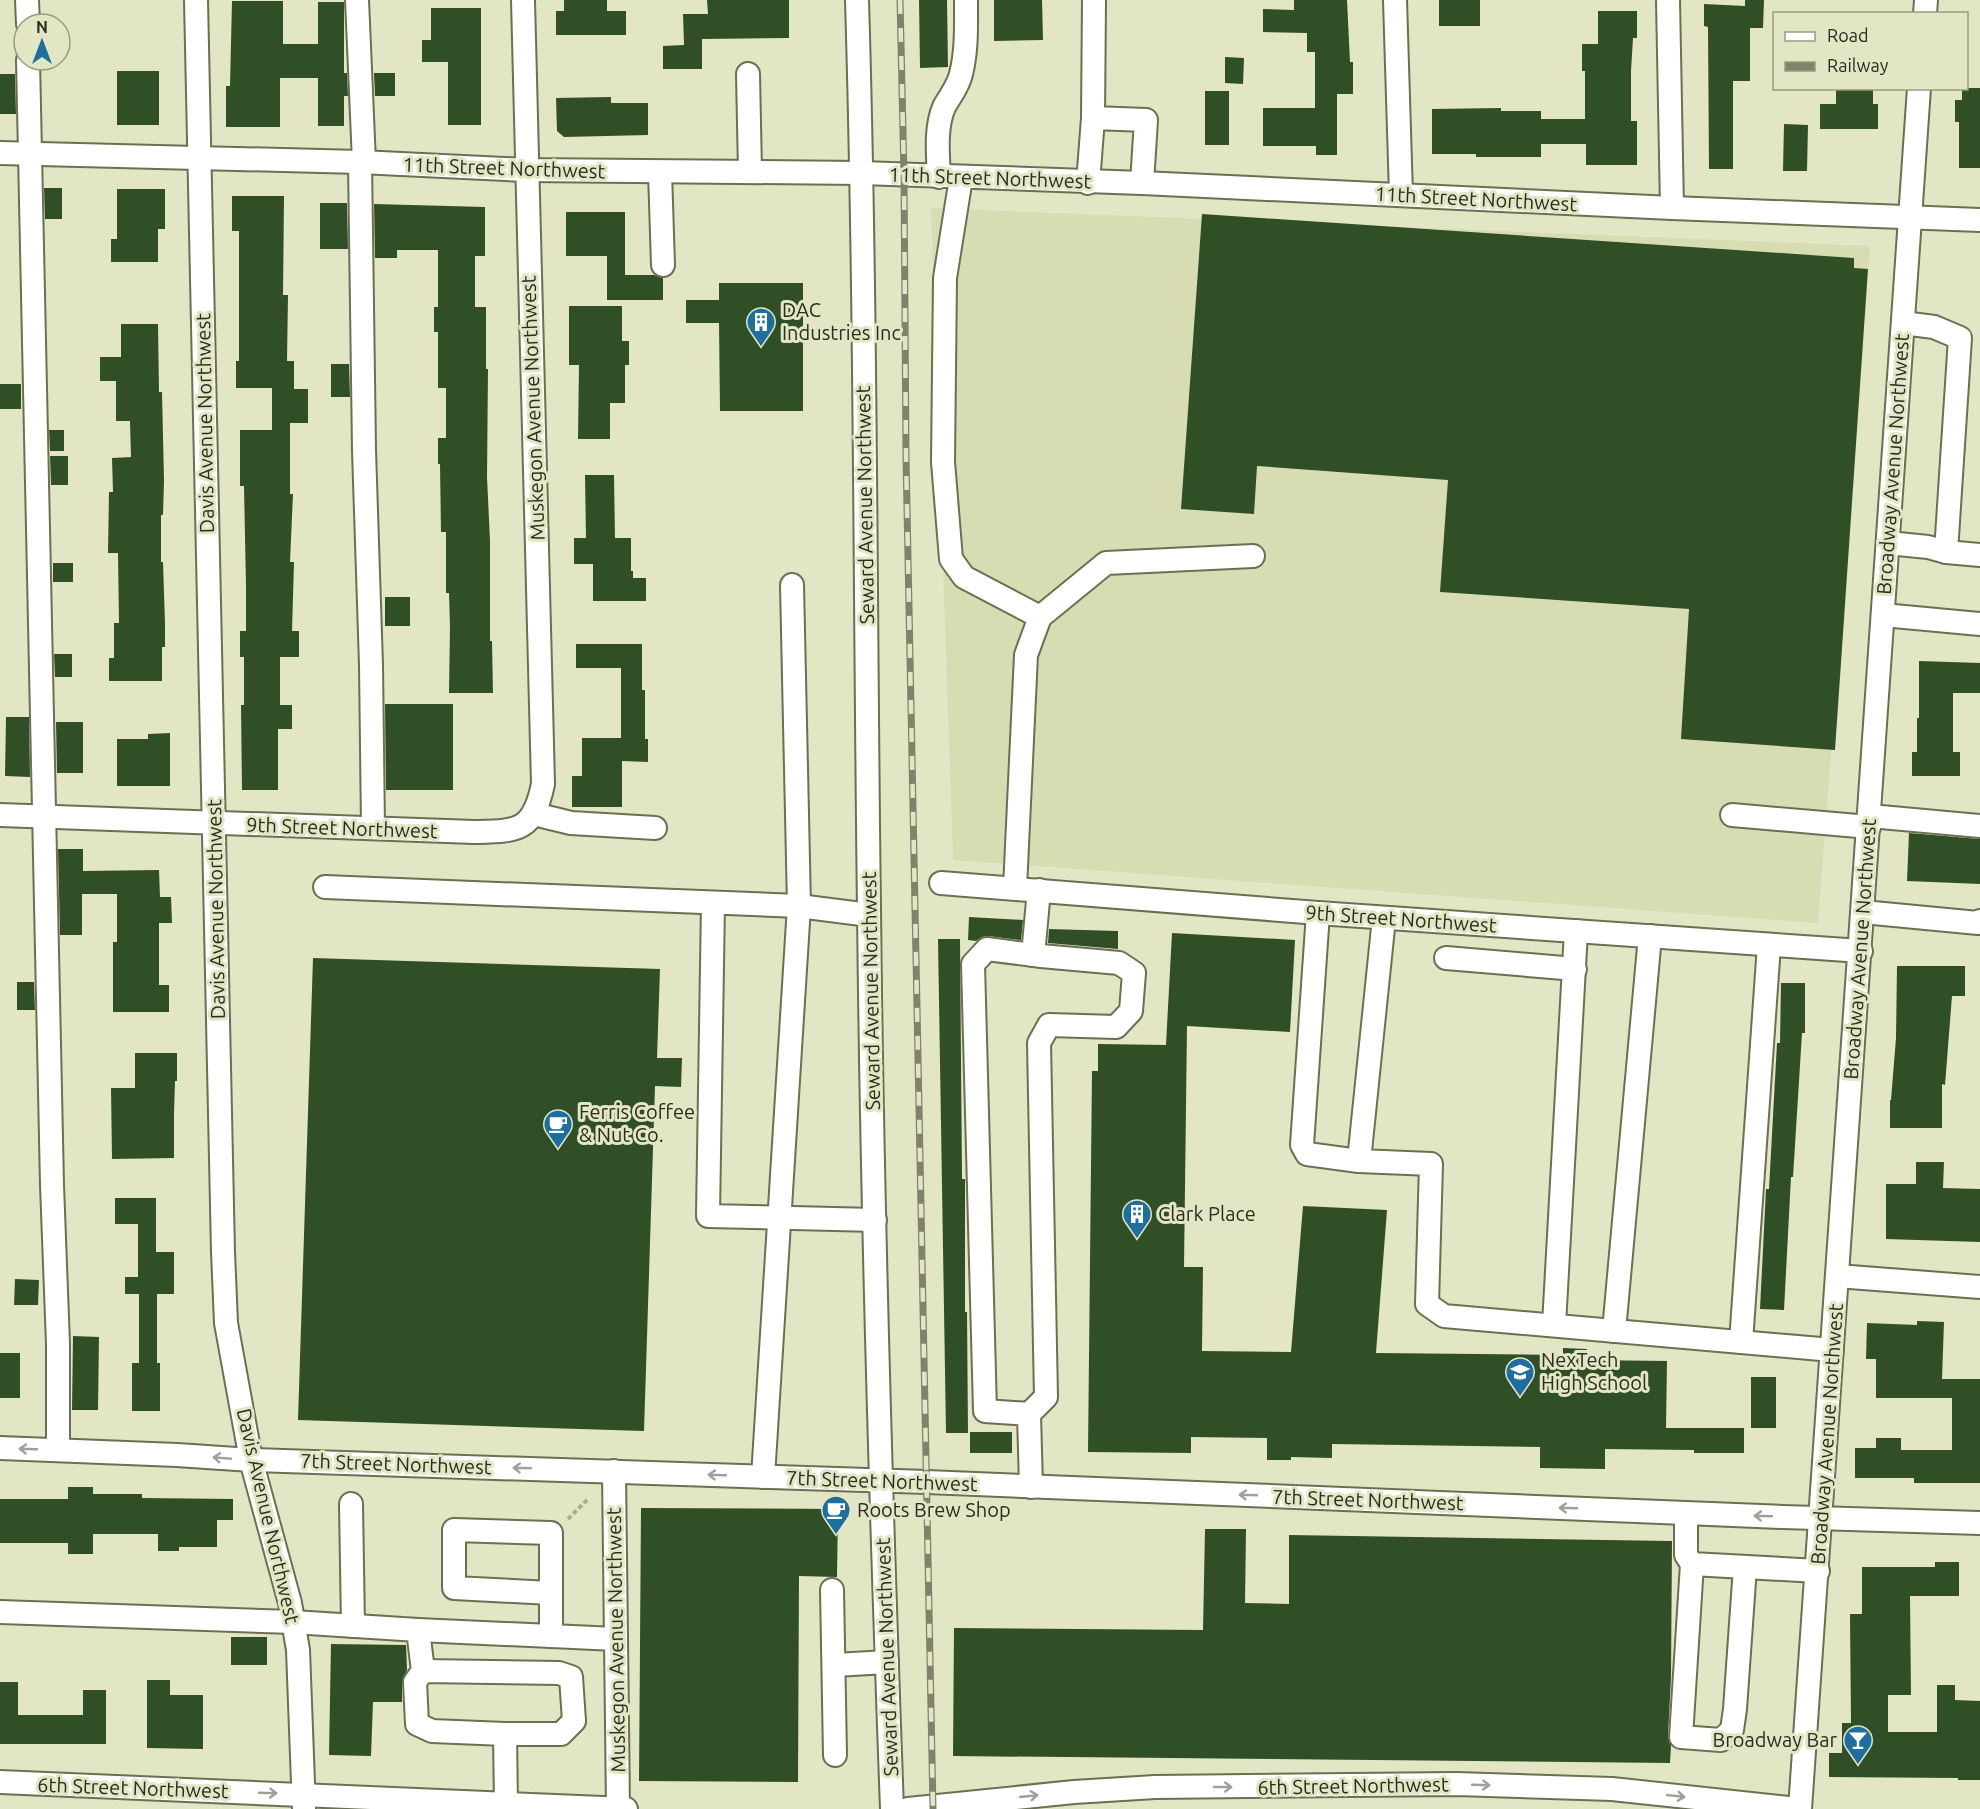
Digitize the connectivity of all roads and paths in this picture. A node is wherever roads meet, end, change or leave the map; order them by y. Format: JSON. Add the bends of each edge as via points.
{"nodes":[{"id":1,"x":196,"y":0,"type":"edge"},
{"id":2,"x":357,"y":0,"type":"edge"},
{"id":3,"x":523,"y":0,"type":"edge"},
{"id":4,"x":857,"y":0,"type":"edge"},
{"id":5,"x":966,"y":0,"type":"edge"},
{"id":6,"x":1094,"y":0,"type":"edge"},
{"id":7,"x":1395,"y":0,"type":"edge"},
{"id":8,"x":1668,"y":0,"type":"edge"},
{"id":9,"x":28,"y":72,"type":"edge"},
{"id":10,"x":748,"y":74,"type":"dead end"},
{"id":11,"x":1919,"y":90,"type":"edge"},
{"id":12,"x":1093,"y":118,"type":"junction"},
{"id":13,"x":0,"y":153,"type":"edge"},
{"id":14,"x":30,"y":154,"type":"junction"},
{"id":15,"x":200,"y":159,"type":"junction"},
{"id":16,"x":362,"y":162,"type":"junction"},
{"id":17,"x":526,"y":170,"type":"junction"},
{"id":18,"x":660,"y":172,"type":"junction"},
{"id":19,"x":750,"y":172,"type":"junction"},
{"id":20,"x":862,"y":173,"type":"junction"},
{"id":21,"x":950,"y":177,"type":"junction"},
{"id":22,"x":1088,"y":183,"type":"junction"},
{"id":23,"x":1142,"y":183,"type":"junction"},
{"id":24,"x":1401,"y":195,"type":"junction"},
{"id":25,"x":1672,"y":208,"type":"junction"},
{"id":26,"x":1910,"y":216,"type":"junction"},
{"id":27,"x":1980,"y":220,"type":"edge"},
{"id":28,"x":663,"y":265,"type":"dead end"},
{"id":29,"x":1903,"y":323,"type":"junction"},
{"id":30,"x":1888,"y":543,"type":"junction"},
{"id":31,"x":1946,"y":552,"type":"junction"},
{"id":32,"x":1980,"y":555,"type":"edge"},
{"id":33,"x":1252,"y":556,"type":"dead end"},
{"id":34,"x":792,"y":585,"type":"dead end"},
{"id":35,"x":1883,"y":615,"type":"junction"},
{"id":36,"x":1040,"y":617,"type":"junction"},
{"id":37,"x":1980,"y":624,"type":"edge"},
{"id":38,"x":534,"y":814,"type":"junction"},
{"id":39,"x":1732,"y":814,"type":"dead end"},
{"id":40,"x":0,"y":815,"type":"edge"},
{"id":41,"x":44,"y":817,"type":"junction"},
{"id":42,"x":1869,"y":821,"type":"junction"},
{"id":43,"x":214,"y":824,"type":"junction"},
{"id":44,"x":1980,"y":826,"type":"edge"},
{"id":45,"x":373,"y":828,"type":"junction"},
{"id":46,"x":655,"y":828,"type":"dead end"},
{"id":47,"x":941,"y":883,"type":"dead end"},
{"id":48,"x":325,"y":887,"type":"dead end"},
{"id":49,"x":1015,"y":888,"type":"junction"},
{"id":50,"x":1039,"y":890,"type":"junction"},
{"id":51,"x":713,"y":903,"type":"junction"},
{"id":52,"x":799,"y":906,"type":"junction"},
{"id":53,"x":1863,"y":912,"type":"junction"},
{"id":54,"x":1318,"y":913,"type":"junction"},
{"id":55,"x":869,"y":915,"type":"junction"},
{"id":56,"x":1384,"y":918,"type":"junction"},
{"id":57,"x":1980,"y":921,"type":"edge"},
{"id":58,"x":1576,"y":931,"type":"junction"},
{"id":59,"x":1650,"y":936,"type":"junction"},
{"id":60,"x":1769,"y":945,"type":"junction"},
{"id":61,"x":1861,"y":951,"type":"junction"},
{"id":62,"x":1033,"y":955,"type":"junction"},
{"id":63,"x":1446,"y":958,"type":"dead end"},
{"id":64,"x":1575,"y":969,"type":"junction"},
{"id":65,"x":1359,"y":1161,"type":"junction"},
{"id":66,"x":779,"y":1216,"type":"junction"},
{"id":67,"x":875,"y":1220,"type":"junction"},
{"id":68,"x":1837,"y":1276,"type":"junction"},
{"id":69,"x":1980,"y":1287,"type":"edge"},
{"id":70,"x":1554,"y":1325,"type":"junction"},
{"id":71,"x":1614,"y":1331,"type":"junction"},
{"id":72,"x":1741,"y":1342,"type":"junction"},
{"id":73,"x":1832,"y":1350,"type":"junction"},
{"id":74,"x":1029,"y":1414,"type":"junction"},
{"id":75,"x":0,"y":1448,"type":"edge"},
{"id":76,"x":58,"y":1450,"type":"junction"},
{"id":77,"x":250,"y":1460,"type":"junction"},
{"id":78,"x":614,"y":1471,"type":"junction"},
{"id":79,"x":762,"y":1477,"type":"junction"},
{"id":80,"x":880,"y":1482,"type":"junction"},
{"id":81,"x":1032,"y":1487,"type":"junction"},
{"id":82,"x":588,"y":1499,"type":"dead end"},
{"id":83,"x":351,"y":1504,"type":"dead end"},
{"id":84,"x":1686,"y":1513,"type":"junction"},
{"id":85,"x":1822,"y":1519,"type":"junction"},
{"id":86,"x":1980,"y":1522,"type":"edge"},
{"id":87,"x":551,"y":1533,"type":"junction"},
{"id":88,"x":1692,"y":1564,"type":"junction"},
{"id":89,"x":1745,"y":1567,"type":"junction"},
{"id":90,"x":1818,"y":1570,"type":"junction"},
{"id":91,"x":832,"y":1590,"type":"dead end"},
{"id":92,"x":551,"y":1593,"type":"junction"},
{"id":93,"x":0,"y":1612,"type":"edge"},
{"id":94,"x":293,"y":1622,"type":"junction"},
{"id":95,"x":353,"y":1626,"type":"junction"},
{"id":96,"x":418,"y":1630,"type":"junction"},
{"id":97,"x":551,"y":1636,"type":"junction"},
{"id":98,"x":616,"y":1639,"type":"junction"},
{"id":99,"x":887,"y":1662,"type":"junction"},
{"id":100,"x":835,"y":1665,"type":"junction"},
{"id":101,"x":423,"y":1671,"type":"junction"},
{"id":102,"x":504,"y":1734,"type":"junction"},
{"id":103,"x":835,"y":1755,"type":"dead end"},
{"id":104,"x":0,"y":1782,"type":"edge"},
{"id":105,"x":1113,"y":1799,"type":"edge"},
{"id":106,"x":303,"y":1802,"type":"edge"},
{"id":107,"x":506,"y":1804,"type":"junction"},
{"id":108,"x":1708,"y":1804,"type":"edge"},
{"id":109,"x":971,"y":1806,"type":"edge"},
{"id":110,"x":618,"y":1809,"type":"edge"},
{"id":111,"x":626,"y":1809,"type":"edge"},
{"id":112,"x":892,"y":1809,"type":"edge"},
{"id":113,"x":908,"y":1809,"type":"edge"},
{"id":114,"x":1799,"y":1809,"type":"edge"}],
"edges":[{"from":1,"to":15,"type":"street","name":"Davis Avenue Northwest"},
{"from":2,"to":16,"type":"street"},
{"from":3,"to":17,"type":"street","name":"Muskegon Avenue Northwest"},
{"from":4,"to":20,"type":"street","name":"Seward Avenue Northwest"},
{"from":5,"to":21,"type":"street","via":[[964,63],[944,109],[938,138]]},
{"from":6,"to":12,"type":"street"},
{"from":7,"to":24,"type":"street"},
{"from":8,"to":25,"type":"street"},
{"from":9,"to":14,"type":"street"},
{"from":10,"to":19,"type":"street"},
{"from":11,"to":26,"type":"street","name":"Broadway Avenue Northwest"},
{"from":12,"to":22,"type":"street"},
{"from":12,"to":23,"type":"street","via":[[1146,120]]},
{"from":13,"to":14,"type":"street","name":"11th Street Northwest"},
{"from":14,"to":15,"type":"street","name":"11th Street Northwest"},
{"from":14,"to":41,"type":"street"},
{"from":15,"to":16,"type":"street","name":"11th Street Northwest"},
{"from":15,"to":43,"type":"street","name":"Davis Avenue Northwest"},
{"from":16,"to":17,"type":"street","name":"11th Street Northwest"},
{"from":16,"to":45,"type":"street"},
{"from":17,"to":18,"type":"street","name":"11th Street Northwest"},
{"from":17,"to":38,"type":"street","name":"Muskegon Avenue Northwest","via":[[543,784]]},
{"from":18,"to":19,"type":"street","name":"11th Street Northwest"},
{"from":18,"to":28,"type":"street"},
{"from":19,"to":20,"type":"street","name":"11th Street Northwest"},
{"from":20,"to":21,"type":"street","name":"11th Street Northwest"},
{"from":20,"to":55,"type":"street","name":"Seward Avenue Northwest"},
{"from":21,"to":22,"type":"street","name":"11th Street Northwest"},
{"from":21,"to":36,"type":"street","via":[[943,462],[951,560],[964,577]]},
{"from":22,"to":23,"type":"street","name":"11th Street Northwest"},
{"from":23,"to":24,"type":"street","name":"11th Street Northwest"},
{"from":24,"to":25,"type":"street","name":"11th Street Northwest"},
{"from":25,"to":26,"type":"street","name":"11th Street Northwest"},
{"from":26,"to":27,"type":"street","name":"11th Street Northwest"},
{"from":26,"to":29,"type":"street","name":"Broadway Avenue Northwest"},
{"from":29,"to":30,"type":"street","name":"Broadway Avenue Northwest"},
{"from":29,"to":31,"type":"street","via":[[1934,327],[1960,338]]},
{"from":30,"to":31,"type":"street"},
{"from":30,"to":35,"type":"street","name":"Broadway Avenue Northwest"},
{"from":31,"to":32,"type":"street"},
{"from":33,"to":36,"type":"street","via":[[1106,564]]},
{"from":34,"to":52,"type":"street"},
{"from":35,"to":37,"type":"street"},
{"from":35,"to":42,"type":"street","name":"Broadway Avenue Northwest"},
{"from":36,"to":49,"type":"street","via":[[1026,655]]},
{"from":38,"to":45,"type":"street","name":"9th Street Northwest","via":[[524,826],[499,831]]},
{"from":38,"to":46,"type":"street","via":[[571,823]]},
{"from":39,"to":42,"type":"street"},
{"from":40,"to":41,"type":"street","name":"9th Street Northwest"},
{"from":41,"to":43,"type":"street","name":"9th Street Northwest"},
{"from":41,"to":76,"type":"street"},
{"from":42,"to":44,"type":"street"},
{"from":42,"to":53,"type":"street","name":"Broadway Avenue Northwest"},
{"from":43,"to":45,"type":"street","name":"9th Street Northwest"},
{"from":43,"to":77,"type":"street","name":"Davis Avenue Northwest","via":[[226,1323]]},
{"from":47,"to":49,"type":"street","name":"9th Street Northwest"},
{"from":48,"to":51,"type":"street"},
{"from":49,"to":50,"type":"street","name":"9th Street Northwest"},
{"from":50,"to":54,"type":"street","name":"9th Street Northwest"},
{"from":50,"to":62,"type":"street"},
{"from":51,"to":52,"type":"street"},
{"from":51,"to":66,"type":"street","via":[[708,1216]]},
{"from":52,"to":55,"type":"street"},
{"from":52,"to":66,"type":"street"},
{"from":53,"to":57,"type":"street"},
{"from":53,"to":61,"type":"street","name":"Broadway Avenue Northwest"},
{"from":54,"to":56,"type":"street","name":"9th Street Northwest"},
{"from":54,"to":65,"type":"street","via":[[1302,1145],[1307,1154]]},
{"from":55,"to":67,"type":"street","name":"Seward Avenue Northwest"},
{"from":56,"to":58,"type":"street","name":"9th Street Northwest"},
{"from":56,"to":65,"type":"street"},
{"from":58,"to":59,"type":"street","name":"9th Street Northwest"},
{"from":58,"to":64,"type":"street"},
{"from":59,"to":60,"type":"street","name":"9th Street Northwest"},
{"from":59,"to":71,"type":"street"},
{"from":60,"to":61,"type":"street","name":"9th Street Northwest"},
{"from":60,"to":72,"type":"street"},
{"from":61,"to":68,"type":"street","name":"Broadway Avenue Northwest"},
{"from":62,"to":74,"type":"street","via":[[987,949],[973,964],[985,1411]]},
{"from":62,"to":74,"type":"street","via":[[1119,963],[1134,973],[1131,1011],[1116,1027],[1049,1025],[1039,1043],[1047,1397]]},
{"from":63,"to":64,"type":"street"},
{"from":64,"to":70,"type":"street"},
{"from":65,"to":70,"type":"street","via":[[1431,1164],[1427,1304],[1444,1316]]},
{"from":66,"to":67,"type":"street"},
{"from":66,"to":79,"type":"street"},
{"from":67,"to":80,"type":"street","name":"Seward Avenue Northwest"},
{"from":68,"to":69,"type":"street"},
{"from":68,"to":73,"type":"street","name":"Broadway Avenue Northwest"},
{"from":70,"to":71,"type":"street"},
{"from":71,"to":72,"type":"street"},
{"from":72,"to":73,"type":"street"},
{"from":73,"to":85,"type":"street","name":"Broadway Avenue Northwest"},
{"from":74,"to":81,"type":"street"},
{"from":76,"to":75,"type":"street","name":"7th Street Northwest","one_way":true},
{"from":77,"to":76,"type":"street","name":"7th Street Northwest","one_way":true},
{"from":78,"to":77,"type":"street","name":"7th Street Northwest","one_way":true},
{"from":77,"to":94,"type":"street","name":"Davis Avenue Northwest"},
{"from":79,"to":78,"type":"street","name":"7th Street Northwest","one_way":true},
{"from":78,"to":98,"type":"street","name":"Muskegon Avenue Northwest"},
{"from":79,"to":80,"type":"street","name":"7th Street Northwest"},
{"from":80,"to":81,"type":"street","name":"7th Street Northwest"},
{"from":80,"to":99,"type":"street","name":"Seward Avenue Northwest"},
{"from":84,"to":81,"type":"street","name":"7th Street Northwest","one_way":true},
{"from":82,"to":87,"type":"path"},
{"from":83,"to":95,"type":"street"},
{"from":85,"to":84,"type":"street","name":"7th Street Northwest","one_way":true},
{"from":84,"to":88,"type":"street","via":[[1686,1555]]},
{"from":85,"to":86,"type":"street","name":"7th Street Northwest"},
{"from":85,"to":90,"type":"street","name":"Broadway Avenue Northwest"},
{"from":87,"to":92,"type":"street"},
{"from":87,"to":92,"type":"street","via":[[454,1530],[454,1588]]},
{"from":88,"to":89,"type":"street"},
{"from":88,"to":89,"type":"street","via":[[1681,1737],[1721,1740],[1732,1730],[1735,1709]]},
{"from":89,"to":90,"type":"street"},
{"from":90,"to":114,"type":"street","name":"Broadway Avenue Northwest"},
{"from":91,"to":100,"type":"street"},
{"from":92,"to":97,"type":"street"},
{"from":93,"to":94,"type":"street"},
{"from":94,"to":95,"type":"street"},
{"from":94,"to":106,"type":"street","name":"Davis Avenue Northwest","via":[[298,1650]]},
{"from":95,"to":96,"type":"street"},
{"from":96,"to":97,"type":"street"},
{"from":96,"to":101,"type":"street"},
{"from":97,"to":98,"type":"street"},
{"from":98,"to":110,"type":"street","name":"Muskegon Avenue Northwest"},
{"from":99,"to":100,"type":"street"},
{"from":99,"to":112,"type":"street","name":"Seward Avenue Northwest"},
{"from":100,"to":103,"type":"street"},
{"from":101,"to":102,"type":"street","via":[[415,1682],[417,1724],[432,1731]]},
{"from":101,"to":102,"type":"street","via":[[559,1673],[571,1677],[574,1721],[561,1734]]},
{"from":102,"to":107,"type":"street"},
{"from":104,"to":106,"type":"street","name":"6th Street Northwest","one_way":true},
{"from":105,"to":108,"type":"street","name":"6th Street Northwest","one_way":true,"via":[[1155,1787],[1457,1784],[1612,1790]]},
{"from":109,"to":105,"type":"street","name":"6th Street Northwest","one_way":true},
{"from":106,"to":107,"type":"street","name":"6th Street Northwest"},
{"from":107,"to":110,"type":"street","name":"6th Street Northwest"},
{"from":108,"to":114,"type":"street","name":"6th Street Northwest"},
{"from":109,"to":113,"type":"street","name":"6th Street Northwest"},
{"from":110,"to":111,"type":"street","name":"6th Street Northwest"}]}
